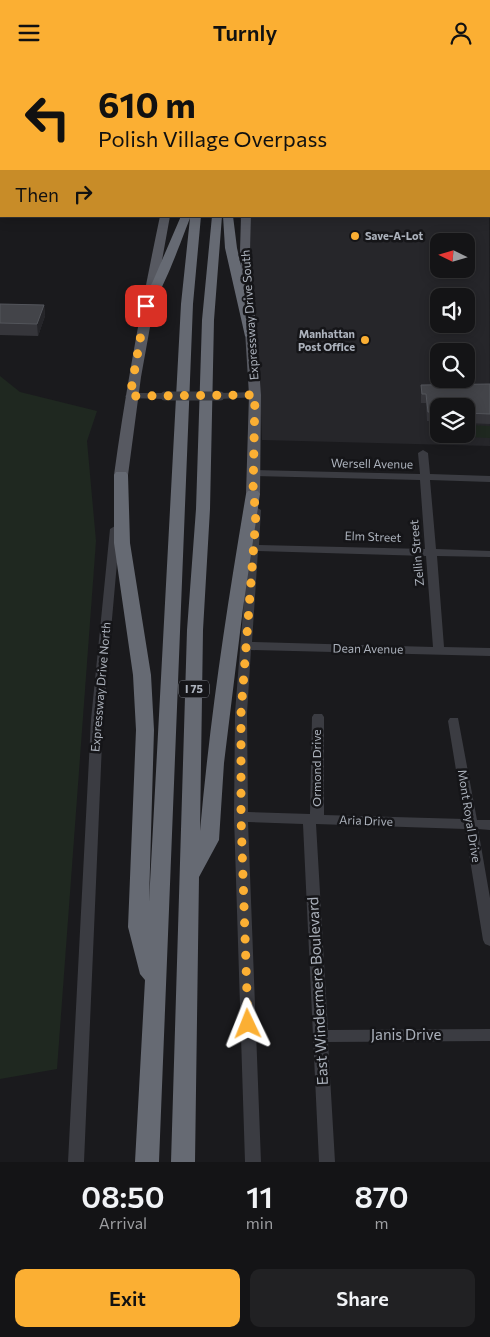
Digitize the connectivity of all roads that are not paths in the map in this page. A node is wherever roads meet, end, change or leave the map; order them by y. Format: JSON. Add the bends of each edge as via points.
{"nodes":[{"id":1,"x":165,"y":217,"type":"edge"},
{"id":2,"x":186,"y":217,"type":"edge"},
{"id":3,"x":196,"y":217,"type":"edge"},
{"id":4,"x":217,"y":217,"type":"edge"},
{"id":5,"x":228,"y":217,"type":"edge"},
{"id":6,"x":246,"y":217,"type":"edge"},
{"id":7,"x":146,"y":306,"type":"junction"},
{"id":8,"x":251,"y":336,"type":"junction"},
{"id":9,"x":255,"y":395,"type":"junction"},
{"id":10,"x":130,"y":396,"type":"junction"},
{"id":11,"x":423,"y":453,"type":"dead end"},
{"id":12,"x":254,"y":473,"type":"junction"},
{"id":13,"x":121,"y":475,"type":"junction"},
{"id":14,"x":425,"y":477,"type":"junction"},
{"id":15,"x":490,"y":479,"type":"edge"},
{"id":16,"x":253,"y":494,"type":"junction"},
{"id":17,"x":254,"y":548,"type":"junction"},
{"id":18,"x":431,"y":553,"type":"junction"},
{"id":19,"x":490,"y":554,"type":"edge"},
{"id":20,"x":246,"y":646,"type":"junction"},
{"id":21,"x":438,"y":651,"type":"junction"},
{"id":22,"x":490,"y":652,"type":"edge"},
{"id":23,"x":318,"y":717,"type":"dead end"},
{"id":24,"x":454,"y":721,"type":"dead end"},
{"id":25,"x":241,"y":817,"type":"junction"},
{"id":26,"x":313,"y":819,"type":"junction"},
{"id":27,"x":471,"y":825,"type":"junction"},
{"id":28,"x":490,"y":825,"type":"edge"},
{"id":29,"x":191,"y":874,"type":"junction"},
{"id":30,"x":490,"y":940,"type":"edge"},
{"id":31,"x":154,"y":986,"type":"junction"},
{"id":32,"x":490,"y":1035,"type":"edge"},
{"id":33,"x":321,"y":1036,"type":"junction"},
{"id":34,"x":76,"y":1162,"type":"edge"},
{"id":35,"x":147,"y":1162,"type":"edge"},
{"id":36,"x":182,"y":1162,"type":"edge"},
{"id":37,"x":253,"y":1162,"type":"edge"},
{"id":38,"x":327,"y":1162,"type":"edge"}],
"edges":[{"from":1,"to":7,"type":"main road","name":"Expressway Drive North"},
{"from":2,"to":7,"type":"highway"},
{"from":3,"to":31,"type":"highway","number":"I 75","via":[[187,304]]},
{"from":4,"to":29,"type":"highway","number":"I 75","via":[[208,320],[203,509],[195,639]]},
{"from":5,"to":8,"type":"highway","via":[[231,247]]},
{"from":6,"to":8,"type":"main road","name":"Expressway Drive South"},
{"from":7,"to":10,"type":"main road","name":"Expressway Drive North"},
{"from":8,"to":9,"type":"main road","name":"Expressway Drive South"},
{"from":9,"to":10,"type":"street","bridge":true},
{"from":9,"to":12,"type":"main road","name":"Expressway Drive South"},
{"from":10,"to":13,"type":"main road","name":"Expressway Drive North"},
{"from":11,"to":14,"type":"street","name":"Zellin Street"},
{"from":12,"to":14,"type":"street","name":"Wersell Avenue"},
{"from":12,"to":16,"type":"main road","name":"Expressway Drive South"},
{"from":13,"to":31,"type":"highway","via":[[123,552],[142,675],[145,730],[138,927]]},
{"from":13,"to":34,"type":"street","name":"Expressway Drive North","via":[[97,720]]},
{"from":14,"to":15,"type":"street","name":"Wersell Avenue"},
{"from":14,"to":18,"type":"street","name":"Zellin Street"},
{"from":16,"to":17,"type":"street","name":"Expressway Drive South","via":[[256,510]]},
{"from":16,"to":29,"type":"highway","via":[[215,763],[209,840]]},
{"from":17,"to":18,"type":"street","name":"Elm Street"},
{"from":17,"to":20,"type":"street","name":"Expressway Drive South"},
{"from":18,"to":19,"type":"street","name":"Elm Street"},
{"from":18,"to":21,"type":"street","name":"Zellin Street"},
{"from":20,"to":21,"type":"street","name":"Dean Avenue"},
{"from":20,"to":25,"type":"street","name":"Expressway Drive South","via":[[241,713]]},
{"from":21,"to":22,"type":"street","name":"Dean Avenue"},
{"from":23,"to":26,"type":"street","name":"Ormond Drive"},
{"from":24,"to":27,"type":"street","name":"Mont Royal Drive"},
{"from":25,"to":26,"type":"street","name":"Aria Drive"},
{"from":25,"to":37,"type":"street","name":"Expressway Drive South"},
{"from":26,"to":27,"type":"street","name":"Aria Drive"},
{"from":26,"to":33,"type":"street","name":"East Windermere Boulevard"},
{"from":27,"to":28,"type":"street","name":"Aria Drive"},
{"from":27,"to":30,"type":"street","name":"Mont Royal Drive"},
{"from":29,"to":36,"type":"highway","number":"I 75"},
{"from":31,"to":35,"type":"highway","number":"I 75"},
{"from":32,"to":33,"type":"street","name":"Janis Drive"},
{"from":33,"to":38,"type":"street","name":"East Windermere Boulevard"}]}
